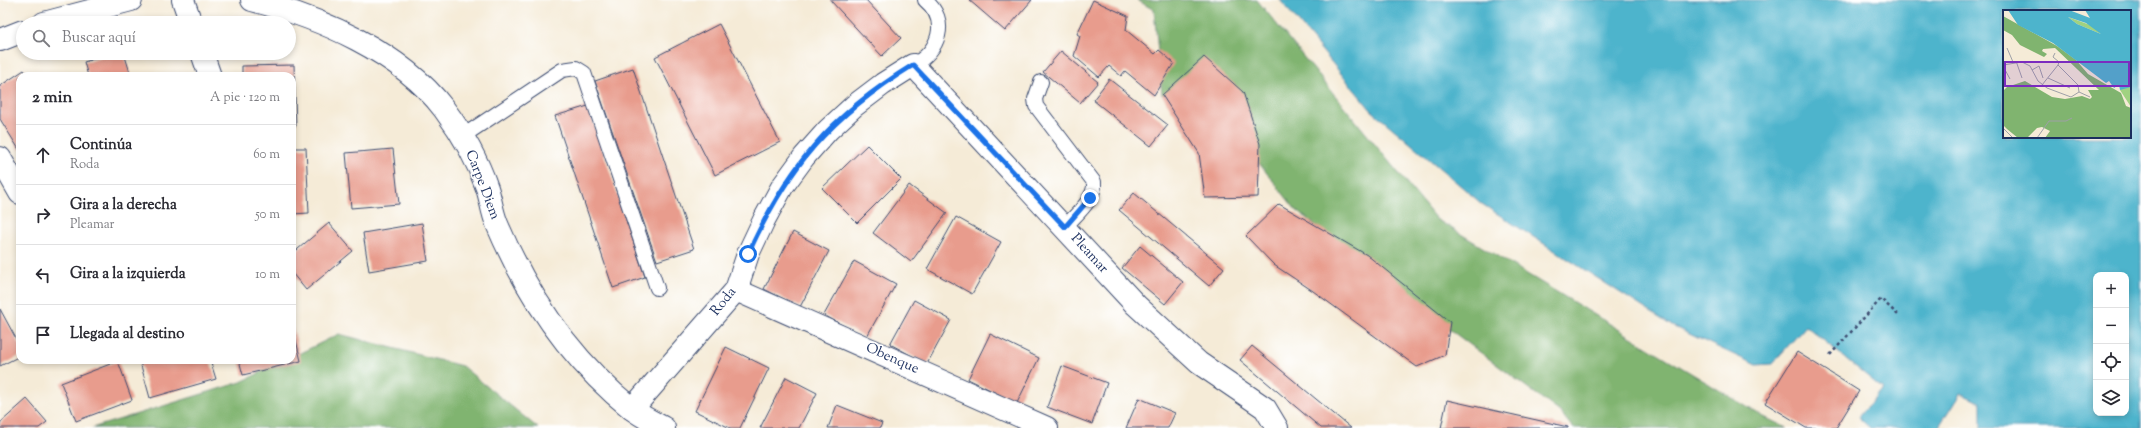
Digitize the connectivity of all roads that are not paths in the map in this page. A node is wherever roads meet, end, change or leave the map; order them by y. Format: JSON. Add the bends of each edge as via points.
{"nodes":[{"id":1,"x":132,"y":0,"type":"edge"},
{"id":2,"x":183,"y":0,"type":"edge"},
{"id":3,"x":252,"y":0,"type":"edge"},
{"id":4,"x":925,"y":0,"type":"edge"},
{"id":5,"x":71,"y":16,"type":"edge"},
{"id":6,"x":189,"y":16,"type":"edge"},
{"id":7,"x":16,"y":34,"type":"edge"},
{"id":8,"x":0,"y":40,"type":"edge"},
{"id":9,"x":204,"y":60,"type":"edge"},
{"id":10,"x":913,"y":65,"type":"junction"},
{"id":11,"x":209,"y":72,"type":"edge"},
{"id":12,"x":1041,"y":82,"type":"dead end"},
{"id":13,"x":463,"y":136,"type":"junction"},
{"id":14,"x":0,"y":158,"type":"edge"},
{"id":15,"x":16,"y":186,"type":"edge"},
{"id":16,"x":1065,"y":227,"type":"junction"},
{"id":17,"x":657,"y":288,"type":"dead end"},
{"id":18,"x":736,"y":290,"type":"junction"},
{"id":19,"x":632,"y":409,"type":"junction"},
{"id":20,"x":664,"y":428,"type":"edge"},
{"id":21,"x":1047,"y":428,"type":"edge"},
{"id":22,"x":1277,"y":428,"type":"edge"}],
"edges":[{"from":1,"to":5,"type":"street"},
{"from":2,"to":6,"type":"street"},
{"from":3,"to":13,"type":"street","name":"Carpe Diem","via":[[315,20],[352,37],[388,59],[421,83]]},
{"from":4,"to":10,"type":"lane","via":[[938,16],[938,39],[924,59]]},
{"from":7,"to":8,"type":"street"},
{"from":9,"to":11,"type":"street"},
{"from":10,"to":16,"type":"street","name":"Pleamar"},
{"from":10,"to":18,"type":"street","name":"Roda","via":[[854,106],[804,156],[782,187],[764,220],[748,254]]},
{"from":12,"to":16,"type":"lane","via":[[1034,99],[1036,106],[1090,173],[1094,182],[1095,190],[1090,198]]},
{"from":13,"to":17,"type":"lane","via":[[562,70],[576,68],[584,73]]},
{"from":13,"to":19,"type":"street","name":"Carpe Diem","via":[[487,189],[494,217],[508,249],[542,310],[592,373]]},
{"from":14,"to":15,"type":"street"},
{"from":16,"to":22,"type":"street","name":"Pleamar","via":[[1141,310],[1199,363],[1265,408]]},
{"from":18,"to":19,"type":"street","name":"Roda"},
{"from":18,"to":21,"type":"street","name":"Obenque"},
{"from":19,"to":20,"type":"street","name":"Carpe Diem"}]}
